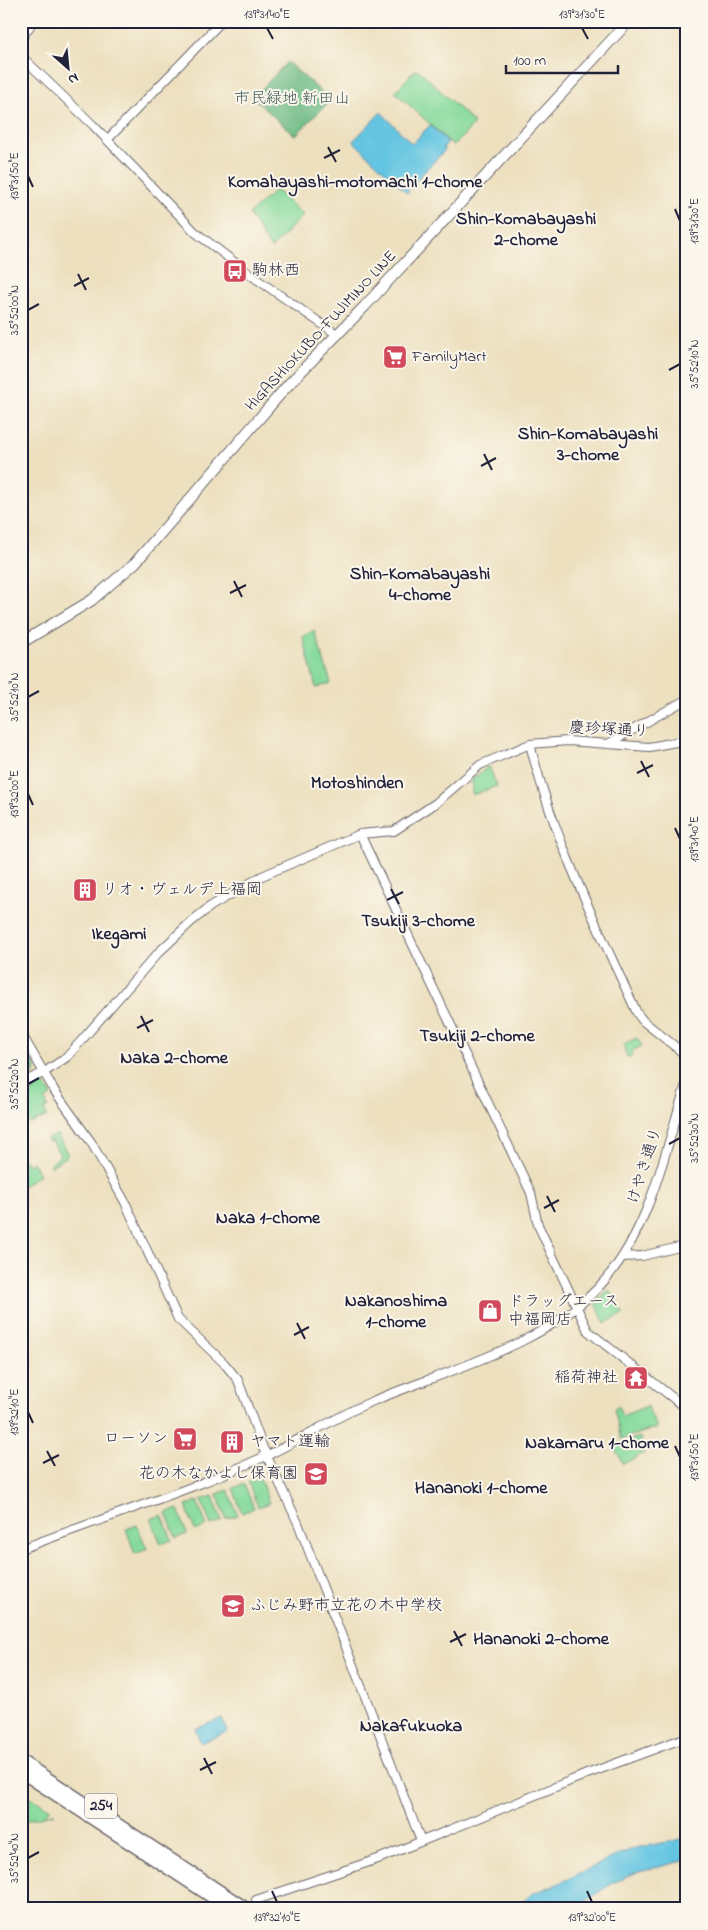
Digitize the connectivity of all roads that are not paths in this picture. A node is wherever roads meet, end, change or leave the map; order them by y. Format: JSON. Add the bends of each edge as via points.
{"nodes":[{"id":1,"x":33,"y":21,"type":"edge"},
{"id":2,"x":222,"y":21,"type":"edge"},
{"id":3,"x":629,"y":21,"type":"edge"},
{"id":4,"x":21,"y":40,"type":"edge"},
{"id":5,"x":21,"y":56,"type":"edge"},
{"id":6,"x":108,"y":140,"type":"junction"},
{"id":7,"x":338,"y":335,"type":"junction"},
{"id":8,"x":21,"y":643,"type":"edge"},
{"id":9,"x":687,"y":700,"type":"edge"},
{"id":10,"x":687,"y":740,"type":"edge"},
{"id":11,"x":530,"y":744,"type":"junction"},
{"id":12,"x":608,"y":744,"type":"junction"},
{"id":13,"x":360,"y":834,"type":"junction"},
{"id":14,"x":21,"y":1033,"type":"edge"},
{"id":15,"x":687,"y":1056,"type":"edge"},
{"id":16,"x":43,"y":1073,"type":"junction"},
{"id":17,"x":687,"y":1081,"type":"edge"},
{"id":18,"x":21,"y":1083,"type":"edge"},
{"id":19,"x":687,"y":1245,"type":"edge"},
{"id":20,"x":623,"y":1257,"type":"junction"},
{"id":21,"x":577,"y":1308,"type":"junction"},
{"id":22,"x":687,"y":1409,"type":"edge"},
{"id":23,"x":267,"y":1455,"type":"junction"},
{"id":24,"x":21,"y":1550,"type":"edge"},
{"id":25,"x":687,"y":1737,"type":"edge"},
{"id":26,"x":21,"y":1752,"type":"edge"},
{"id":27,"x":21,"y":1761,"type":"edge"},
{"id":28,"x":21,"y":1772,"type":"edge"},
{"id":29,"x":21,"y":1781,"type":"edge"},
{"id":30,"x":421,"y":1841,"type":"junction"},
{"id":31,"x":128,"y":1842,"type":"junction"},
{"id":32,"x":177,"y":1863,"type":"junction"},
{"id":33,"x":256,"y":1900,"type":"dead end"},
{"id":34,"x":230,"y":1909,"type":"edge"},
{"id":35,"x":247,"y":1909,"type":"edge"}],
"edges":[{"from":1,"to":4,"type":"street"},
{"from":2,"to":6,"type":"street"},
{"from":3,"to":7,"type":"main road","name":"HIGASHIOKUBO-FUJIMINO LINE"},
{"from":5,"to":6,"type":"street"},
{"from":6,"to":7,"type":"street","via":[[195,232]]},
{"from":7,"to":8,"type":"main road","name":"HIGASHIOKUBO-FUJIMINO LINE","via":[[288,385],[135,563],[92,600]]},
{"from":9,"to":12,"type":"street"},
{"from":10,"to":12,"type":"street","name":"慶珍塚通り","via":[[649,747]]},
{"from":11,"to":12,"type":"street","name":"慶珍塚通り","via":[[568,741]]},
{"from":11,"to":13,"type":"street","name":"慶珍塚通り","via":[[480,765],[436,803],[394,831]]},
{"from":11,"to":15,"type":"street","via":[[565,854],[639,1017]]},
{"from":13,"to":16,"type":"street","name":"慶珍塚通り","via":[[268,873],[211,906],[158,953],[67,1057]]},
{"from":13,"to":21,"type":"street","via":[[531,1193],[538,1225]]},
{"from":14,"to":16,"type":"street"},
{"from":16,"to":18,"type":"street","name":"慶珍塚通り"},
{"from":16,"to":23,"type":"street","via":[[91,1142],[125,1202],[178,1320],[224,1362],[238,1380]]},
{"from":17,"to":20,"type":"street","name":"けやき通り","via":[[647,1207]]},
{"from":19,"to":20,"type":"street","via":[[642,1256]]},
{"from":20,"to":21,"type":"street","name":"けやき通り","via":[[597,1290]]},
{"from":21,"to":22,"type":"street","via":[[588,1331]]},
{"from":21,"to":23,"type":"street","name":"けやき通り","via":[[483,1360],[365,1404]]},
{"from":23,"to":24,"type":"street","name":"けやき通り"},
{"from":23,"to":30,"type":"street","via":[[298,1523]]},
{"from":25,"to":30,"type":"street"},
{"from":26,"to":32,"type":"highway","number":"254","via":[[136,1829]]},
{"from":27,"to":32,"type":"highway","number":"254"},
{"from":28,"to":31,"type":"highway","number":"254"},
{"from":29,"to":31,"type":"highway","number":"254","via":[[95,1827]]},
{"from":30,"to":33,"type":"street"},
{"from":31,"to":34,"type":"highway","number":"254"},
{"from":32,"to":35,"type":"highway","number":"254"}]}
